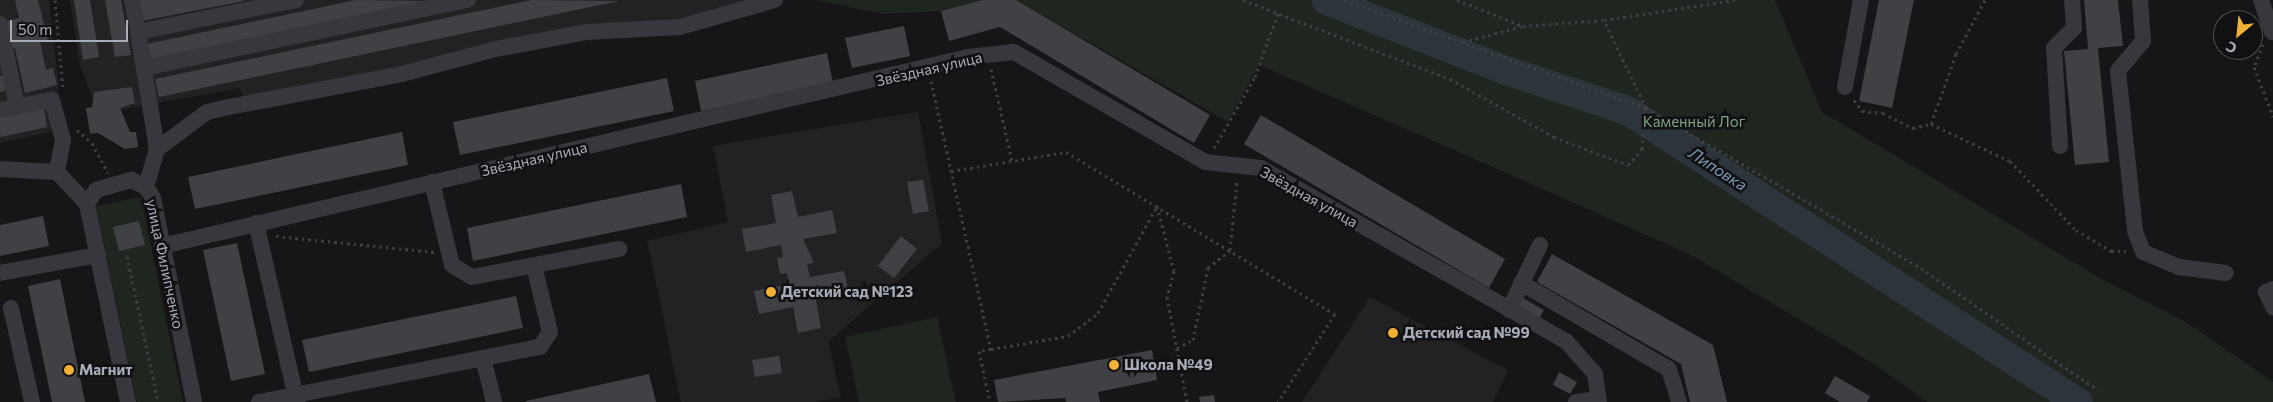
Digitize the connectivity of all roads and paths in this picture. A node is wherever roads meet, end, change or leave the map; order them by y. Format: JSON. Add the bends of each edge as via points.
{"nodes":[{"id":1,"x":55,"y":0,"type":"edge"},
{"id":2,"x":132,"y":0,"type":"edge"},
{"id":3,"x":296,"y":0,"type":"edge"},
{"id":4,"x":468,"y":0,"type":"edge"},
{"id":5,"x":775,"y":0,"type":"edge"},
{"id":6,"x":1243,"y":0,"type":"edge"},
{"id":7,"x":1344,"y":0,"type":"edge"},
{"id":8,"x":1457,"y":0,"type":"edge"},
{"id":9,"x":1735,"y":0,"type":"edge"},
{"id":10,"x":1861,"y":0,"type":"edge"},
{"id":11,"x":1984,"y":0,"type":"edge"},
{"id":12,"x":2072,"y":0,"type":"edge"},
{"id":13,"x":2140,"y":0,"type":"edge"},
{"id":14,"x":2261,"y":0,"type":"edge"},
{"id":15,"x":1278,"y":13,"type":"junction"},
{"id":16,"x":1604,"y":20,"type":"junction"},
{"id":17,"x":0,"y":24,"type":"edge"},
{"id":18,"x":1523,"y":26,"type":"junction"},
{"id":19,"x":138,"y":32,"type":"junction"},
{"id":20,"x":2272,"y":32,"type":"edge"},
{"id":21,"x":1463,"y":42,"type":"junction"},
{"id":22,"x":988,"y":54,"type":"junction"},
{"id":23,"x":5,"y":67,"type":"edge"},
{"id":24,"x":144,"y":68,"type":"junction"},
{"id":25,"x":928,"y":68,"type":"junction"},
{"id":26,"x":1845,"y":87,"type":"joint"},
{"id":27,"x":63,"y":94,"type":"dead end"},
{"id":28,"x":17,"y":106,"type":"junction"},
{"id":29,"x":1646,"y":108,"type":"junction"},
{"id":30,"x":0,"y":110,"type":"edge"},
{"id":31,"x":2273,"y":116,"type":"edge"},
{"id":32,"x":1930,"y":124,"type":"junction"},
{"id":33,"x":72,"y":127,"type":"dead end"},
{"id":34,"x":2060,"y":146,"type":"dead end"},
{"id":35,"x":157,"y":149,"type":"junction"},
{"id":36,"x":1012,"y":161,"type":"junction"},
{"id":37,"x":1205,"y":162,"type":"junction"},
{"id":38,"x":1238,"y":166,"type":"junction"},
{"id":39,"x":0,"y":169,"type":"edge"},
{"id":40,"x":951,"y":171,"type":"junction"},
{"id":41,"x":57,"y":172,"type":"junction"},
{"id":42,"x":432,"y":182,"type":"junction"},
{"id":43,"x":114,"y":184,"type":"junction"},
{"id":44,"x":146,"y":187,"type":"junction"},
{"id":45,"x":87,"y":204,"type":"junction"},
{"id":46,"x":1158,"y":206,"type":"junction"},
{"id":47,"x":257,"y":229,"type":"junction"},
{"id":48,"x":1540,"y":245,"type":"dead end"},
{"id":49,"x":162,"y":246,"type":"junction"},
{"id":50,"x":619,"y":249,"type":"dead end"},
{"id":51,"x":1230,"y":250,"type":"junction"},
{"id":52,"x":2143,"y":252,"type":"junction"},
{"id":53,"x":449,"y":253,"type":"junction"},
{"id":54,"x":98,"y":255,"type":"junction"},
{"id":55,"x":127,"y":256,"type":"dead end"},
{"id":56,"x":534,"y":266,"type":"junction"},
{"id":57,"x":0,"y":273,"type":"edge"},
{"id":58,"x":2226,"y":273,"type":"dead end"},
{"id":59,"x":1521,"y":283,"type":"junction"},
{"id":60,"x":2273,"y":289,"type":"edge"},
{"id":61,"x":2273,"y":307,"type":"edge"},
{"id":62,"x":11,"y":308,"type":"dead end"},
{"id":63,"x":1508,"y":310,"type":"junction"},
{"id":64,"x":1177,"y":348,"type":"junction"},
{"id":65,"x":991,"y":349,"type":"junction"},
{"id":66,"x":484,"y":358,"type":"junction"},
{"id":67,"x":2098,"y":390,"type":"dead end"},
{"id":68,"x":296,"y":398,"type":"edge"},
{"id":69,"x":1598,"y":400,"type":"edge"},
{"id":70,"x":32,"y":402,"type":"edge"},
{"id":71,"x":128,"y":402,"type":"edge"},
{"id":72,"x":158,"y":402,"type":"edge"},
{"id":73,"x":194,"y":402,"type":"edge"},
{"id":74,"x":259,"y":402,"type":"edge"},
{"id":75,"x":494,"y":402,"type":"edge"},
{"id":76,"x":990,"y":402,"type":"edge"},
{"id":77,"x":1187,"y":402,"type":"edge"},
{"id":78,"x":1278,"y":402,"type":"edge"},
{"id":79,"x":1576,"y":402,"type":"edge"},
{"id":80,"x":1679,"y":402,"type":"edge"}],
"edges":[{"from":1,"to":27,"type":"path"},
{"from":2,"to":19,"type":"street"},
{"from":3,"to":19,"type":"street"},
{"from":4,"to":24,"type":"street"},
{"from":5,"to":35,"type":"street","via":[[680,27],[578,33],[496,49],[402,74],[207,112]]},
{"from":6,"to":15,"type":"path"},
{"from":7,"to":21,"type":"path"},
{"from":8,"to":18,"type":"path"},
{"from":9,"to":16,"type":"path"},
{"from":10,"to":26,"type":"street"},
{"from":11,"to":32,"type":"path","via":[[1956,54]]},
{"from":12,"to":34,"type":"street","via":[[2074,28],[2054,48]]},
{"from":13,"to":52,"type":"street","via":[[2143,41],[2118,71],[2135,231]]},
{"from":14,"to":20,"type":"street"},
{"from":15,"to":29,"type":"path","via":[[1450,79],[1554,137],[1628,165],[1642,149]]},
{"from":15,"to":37,"type":"path","via":[[1255,77]]},
{"from":16,"to":18,"type":"path"},
{"from":16,"to":29,"type":"path"},
{"from":17,"to":23,"type":"street"},
{"from":18,"to":21,"type":"path"},
{"from":19,"to":24,"type":"street"},
{"from":20,"to":31,"type":"path","via":[[2254,67]]},
{"from":21,"to":29,"type":"path"},
{"from":22,"to":25,"type":"street","name":"Звёздная улица"},
{"from":22,"to":36,"type":"path"},
{"from":22,"to":37,"type":"street","name":"Звёздная улица","via":[[1014,52]]},
{"from":23,"to":28,"type":"street"},
{"from":24,"to":35,"type":"street"},
{"from":25,"to":40,"type":"path"},
{"from":25,"to":42,"type":"street","name":"Звёздная улица"},
{"from":26,"to":32,"type":"path","via":[[1862,111],[1883,113],[1913,128]]},
{"from":28,"to":30,"type":"street"},
{"from":28,"to":41,"type":"street","via":[[52,100],[63,140]]},
{"from":29,"to":67,"type":"path","via":[[1922,268]]},
{"from":32,"to":52,"type":"path","via":[[2010,161],[2083,234],[2111,251]]},
{"from":33,"to":43,"type":"path","via":[[92,143]]},
{"from":35,"to":44,"type":"street"},
{"from":36,"to":40,"type":"path"},
{"from":36,"to":46,"type":"path","via":[[1066,152]]},
{"from":37,"to":38,"type":"street","name":"Звёздная улица"},
{"from":38,"to":51,"type":"path"},
{"from":38,"to":63,"type":"street","name":"Звёздная улица","via":[[1261,168]]},
{"from":39,"to":41,"type":"street"},
{"from":40,"to":65,"type":"path"},
{"from":41,"to":45,"type":"street"},
{"from":42,"to":47,"type":"street","name":"Звёздная улица"},
{"from":42,"to":53,"type":"street"},
{"from":43,"to":44,"type":"street","name":"улица Филипченко","via":[[132,180]]},
{"from":43,"to":45,"type":"street","name":"улица Филипченко","via":[[96,190]]},
{"from":44,"to":49,"type":"street","name":"улица Филипченко","via":[[153,198]]},
{"from":45,"to":54,"type":"street"},
{"from":46,"to":51,"type":"path"},
{"from":46,"to":64,"type":"path","via":[[1174,271],[1167,297]]},
{"from":46,"to":65,"type":"path","via":[[1098,313],[1068,336]]},
{"from":47,"to":49,"type":"street","name":"Звёздная улица"},
{"from":47,"to":53,"type":"path"},
{"from":47,"to":68,"type":"street"},
{"from":48,"to":59,"type":"street"},
{"from":49,"to":73,"type":"street","name":"улица Филипченко"},
{"from":50,"to":56,"type":"street"},
{"from":51,"to":64,"type":"path","via":[[1208,268],[1193,340]]},
{"from":51,"to":78,"type":"path","via":[[1335,314]]},
{"from":52,"to":58,"type":"street","via":[[2180,267]]},
{"from":53,"to":56,"type":"street","via":[[452,265],[472,278]]},
{"from":54,"to":57,"type":"street"},
{"from":54,"to":71,"type":"street"},
{"from":55,"to":72,"type":"path"},
{"from":56,"to":66,"type":"street","via":[[550,332],[540,346]]},
{"from":59,"to":63,"type":"street"},
{"from":59,"to":80,"type":"street","via":[[1669,369]]},
{"from":60,"to":61,"type":"street","via":[[2266,292]]},
{"from":62,"to":70,"type":"street"},
{"from":63,"to":69,"type":"street","name":"Звёздная улица","via":[[1566,340],[1595,374]]},
{"from":64,"to":77,"type":"path"},
{"from":65,"to":76,"type":"path","via":[[979,351]]},
{"from":66,"to":68,"type":"street"},
{"from":66,"to":75,"type":"street"},
{"from":68,"to":74,"type":"street"},
{"from":69,"to":79,"type":"street"}]}
